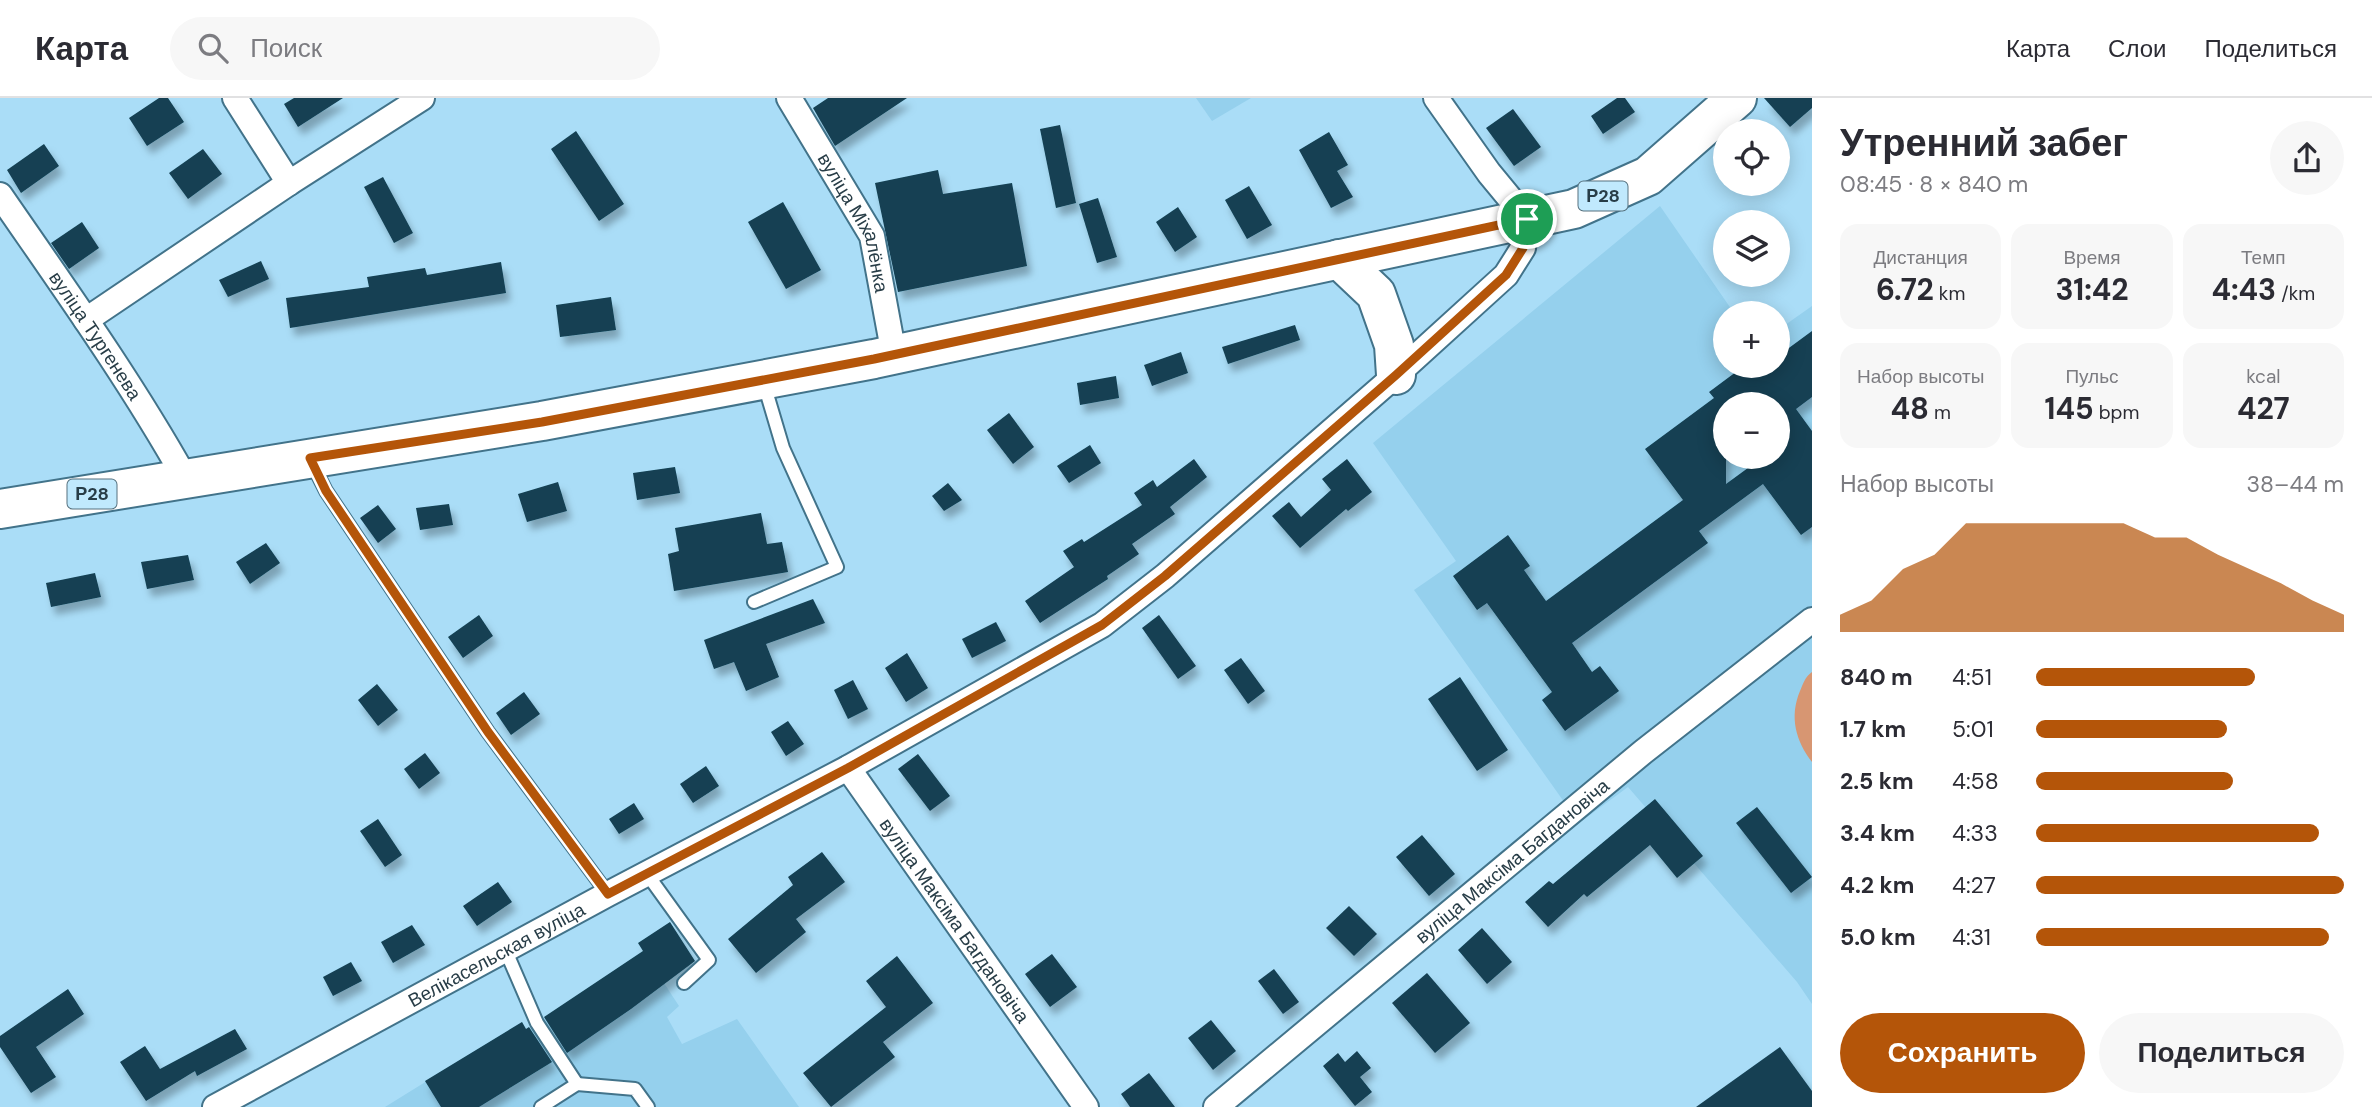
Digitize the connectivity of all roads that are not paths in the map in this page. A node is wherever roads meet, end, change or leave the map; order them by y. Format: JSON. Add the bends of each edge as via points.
{"nodes":[{"id":1,"x":235,"y":98,"type":"edge"},
{"id":2,"x":422,"y":98,"type":"edge"},
{"id":3,"x":789,"y":98,"type":"edge"},
{"id":4,"x":1436,"y":98,"type":"edge"},
{"id":5,"x":1737,"y":98,"type":"edge"},
{"id":6,"x":289,"y":183,"type":"junction"},
{"id":7,"x":0,"y":195,"type":"edge"},
{"id":8,"x":1527,"y":219,"type":"junction"},
{"id":9,"x":1339,"y":260,"type":"junction"},
{"id":10,"x":86,"y":320,"type":"junction"},
{"id":11,"x":894,"y":355,"type":"junction"},
{"id":12,"x":1396,"y":375,"type":"junction"},
{"id":13,"x":762,"y":380,"type":"junction"},
{"id":14,"x":310,"y":458,"type":"junction"},
{"id":15,"x":185,"y":478,"type":"junction"},
{"id":16,"x":0,"y":509,"type":"edge"},
{"id":17,"x":754,"y":602,"type":"dead end"},
{"id":18,"x":1812,"y":620,"type":"edge"},
{"id":19,"x":848,"y":768,"type":"junction"},
{"id":20,"x":647,"y":874,"type":"junction"},
{"id":21,"x":608,"y":894,"type":"junction"},
{"id":22,"x":505,"y":949,"type":"junction"},
{"id":23,"x":684,"y":983,"type":"dead end"},
{"id":24,"x":577,"y":1084,"type":"junction"},
{"id":25,"x":215,"y":1107,"type":"edge"},
{"id":26,"x":541,"y":1107,"type":"edge"},
{"id":27,"x":649,"y":1107,"type":"edge"},
{"id":28,"x":1086,"y":1107,"type":"edge"},
{"id":29,"x":1216,"y":1107,"type":"edge"}],
"edges":[{"from":1,"to":6,"type":"street"},
{"from":2,"to":6,"type":"street"},
{"from":3,"to":11,"type":"street","name":"вуліца Міхалёнка","via":[[872,236]]},
{"from":4,"to":8,"type":"street"},
{"from":5,"to":8,"type":"main road","number":"Р28","via":[[1648,176],[1574,209]]},
{"from":6,"to":10,"type":"street"},
{"from":7,"to":10,"type":"street","name":"вуліца Тургенева"},
{"from":8,"to":9,"type":"main road","number":"Р28"},
{"from":8,"to":12,"type":"street","name":"Велікасельская вуліца","via":[[1523,248],[1506,275]]},
{"from":9,"to":11,"type":"main road","number":"Р28"},
{"from":9,"to":12,"type":"main road","via":[[1376,293],[1394,345]]},
{"from":10,"to":15,"type":"street","name":"вуліца Тургенева"},
{"from":11,"to":13,"type":"main road","number":"Р28"},
{"from":12,"to":19,"type":"street","name":"Велікасельская вуліца","via":[[1102,625]]},
{"from":13,"to":14,"type":"main road","number":"Р28","via":[[542,422]]},
{"from":13,"to":17,"type":"lane","via":[[783,448],[837,567]]},
{"from":14,"to":15,"type":"main road","number":"Р28"},
{"from":14,"to":21,"type":"lane","via":[[326,491],[481,721]]},
{"from":15,"to":16,"type":"main road","number":"Р28"},
{"from":18,"to":29,"type":"street","name":"вуліца Максіма Багдановіча","via":[[1643,752]]},
{"from":19,"to":20,"type":"street","name":"Велікасельская вуліца"},
{"from":19,"to":28,"type":"street","name":"вуліца Максіма Багдановіча"},
{"from":20,"to":21,"type":"street","name":"Велікасельская вуліца"},
{"from":20,"to":23,"type":"lane","via":[[709,960]]},
{"from":21,"to":22,"type":"street","name":"Велікасельская вуліца"},
{"from":22,"to":24,"type":"lane","via":[[537,1023]]},
{"from":22,"to":25,"type":"street","name":"Велікасельская вуліца"},
{"from":24,"to":26,"type":"lane"},
{"from":24,"to":27,"type":"lane","via":[[635,1089]]}]}
